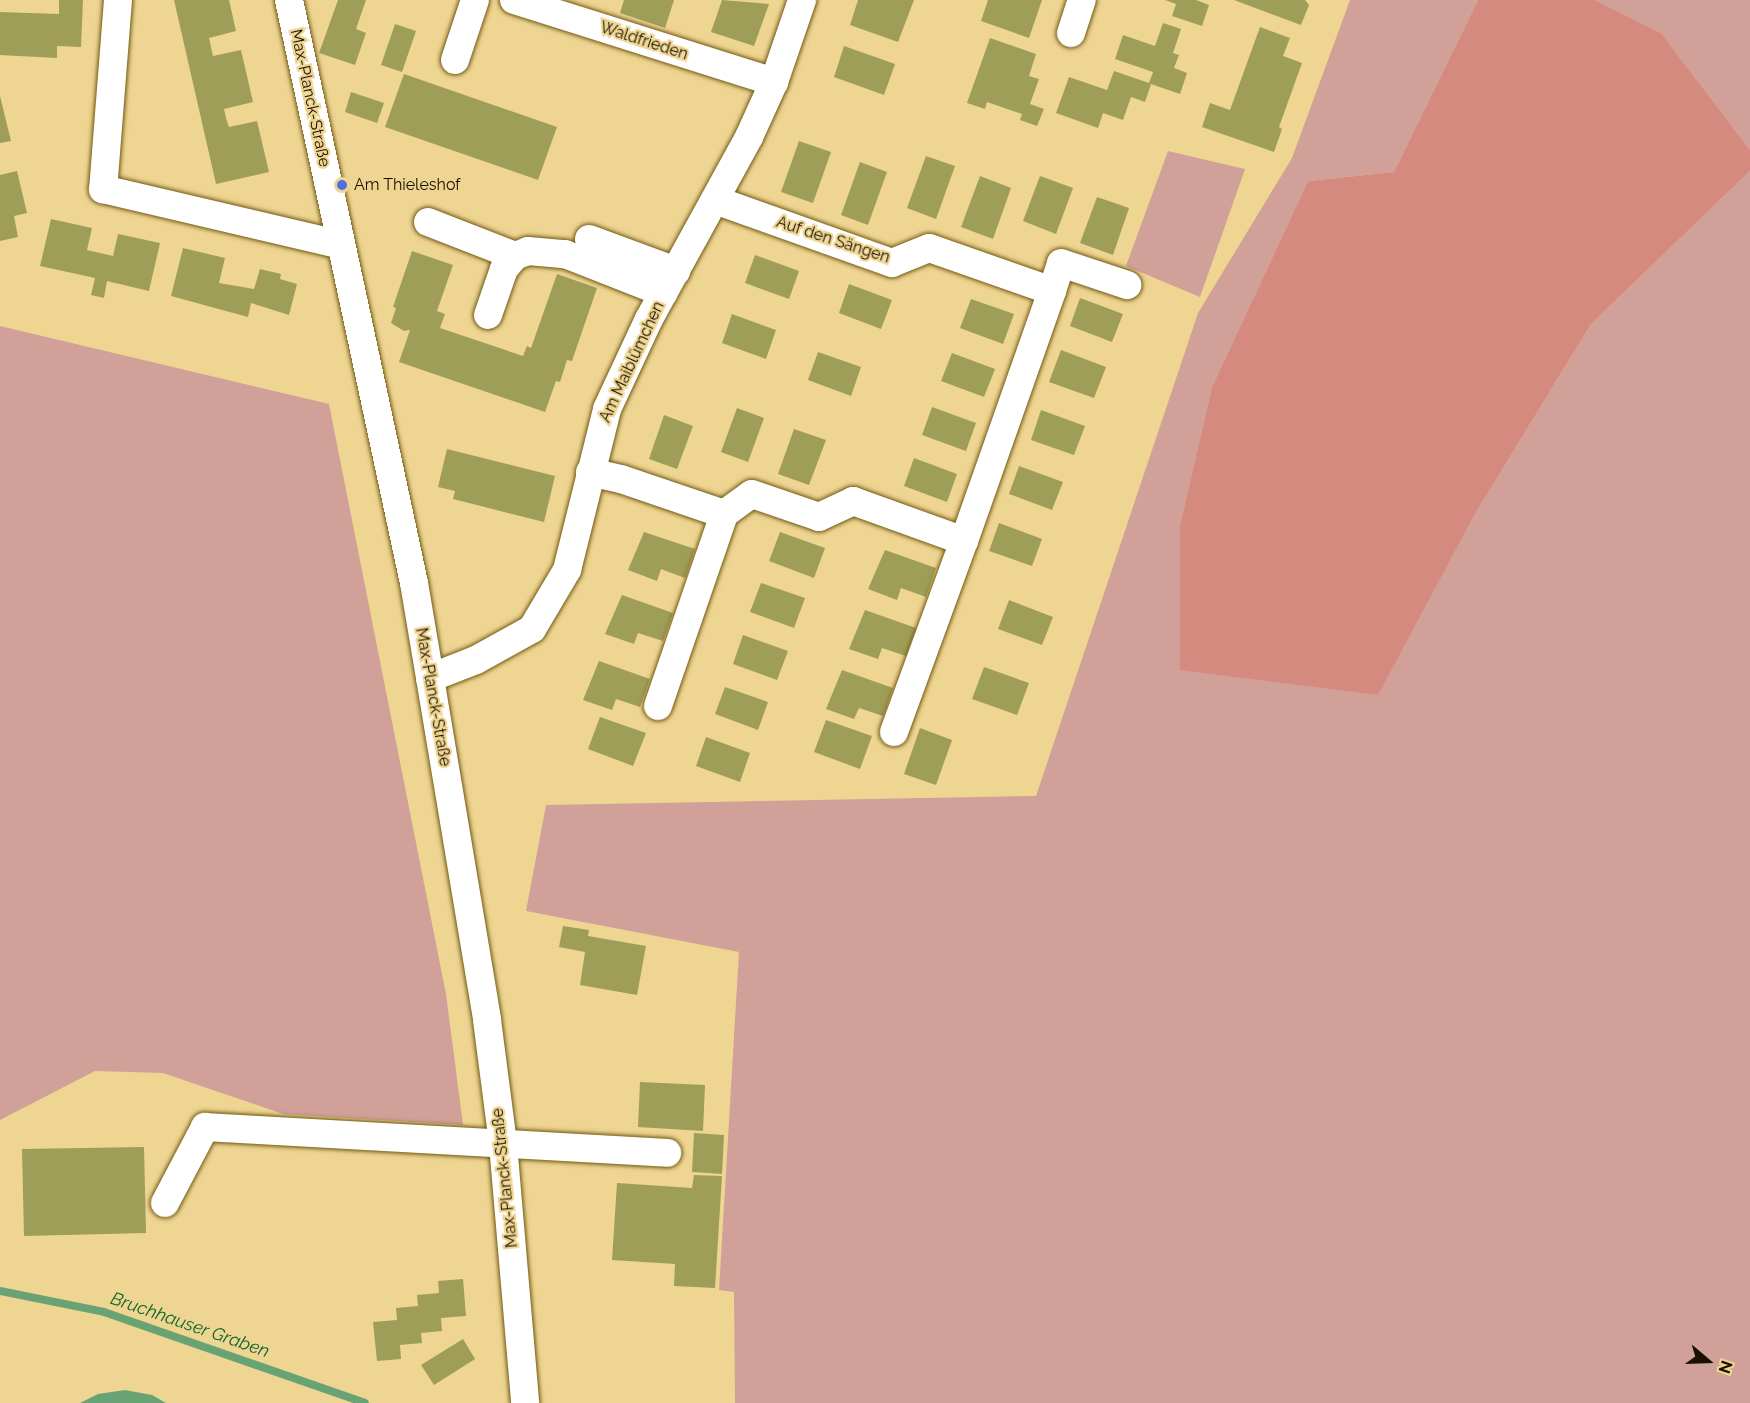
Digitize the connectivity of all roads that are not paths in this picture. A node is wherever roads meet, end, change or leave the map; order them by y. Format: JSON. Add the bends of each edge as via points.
{"nodes":[{"id":1,"x":118,"y":0,"type":"edge"},
{"id":2,"x":289,"y":0,"type":"edge"},
{"id":3,"x":475,"y":0,"type":"edge"},
{"id":4,"x":514,"y":0,"type":"edge"},
{"id":5,"x":802,"y":0,"type":"edge"},
{"id":6,"x":1082,"y":0,"type":"edge"},
{"id":7,"x":1071,"y":33,"type":"dead end"},
{"id":8,"x":455,"y":60,"type":"dead end"},
{"id":9,"x":774,"y":82,"type":"junction"},
{"id":10,"x":715,"y":200,"type":"junction"},
{"id":11,"x":428,"y":222,"type":"dead end"},
{"id":12,"x":589,"y":239,"type":"dead end"},
{"id":13,"x":341,"y":245,"type":"junction"},
{"id":14,"x":516,"y":256,"type":"junction"},
{"id":15,"x":670,"y":282,"type":"junction"},
{"id":16,"x":1127,"y":285,"type":"dead end"},
{"id":17,"x":1052,"y":291,"type":"junction"},
{"id":18,"x":488,"y":315,"type":"dead end"},
{"id":19,"x":590,"y":472,"type":"junction"},
{"id":20,"x":724,"y":514,"type":"junction"},
{"id":21,"x":964,"y":541,"type":"junction"},
{"id":22,"x":430,"y":678,"type":"junction"},
{"id":23,"x":658,"y":706,"type":"dead end"},
{"id":24,"x":894,"y":732,"type":"dead end"},
{"id":25,"x":503,"y":1144,"type":"junction"},
{"id":26,"x":668,"y":1153,"type":"dead end"},
{"id":27,"x":165,"y":1203,"type":"dead end"},
{"id":28,"x":525,"y":1403,"type":"edge"}],
"edges":[{"from":1,"to":13,"type":"street","via":[[103,189]]},
{"from":2,"to":13,"type":"street","name":"Max-Planck-Straße"},
{"from":3,"to":8,"type":"street"},
{"from":4,"to":9,"type":"street","name":"Waldfrieden"},
{"from":5,"to":9,"type":"street","name":"Am Maiblümchen"},
{"from":6,"to":7,"type":"street"},
{"from":9,"to":10,"type":"street","name":"Am Maiblümchen"},
{"from":10,"to":15,"type":"street","name":"Am Maiblümchen"},
{"from":10,"to":17,"type":"street","name":"Auf den Sängen","via":[[892,263],[929,248]]},
{"from":11,"to":14,"type":"street"},
{"from":12,"to":15,"type":"street"},
{"from":13,"to":22,"type":"street","name":"Max-Planck-Straße","via":[[414,583]]},
{"from":14,"to":15,"type":"street","via":[[528,251],[564,254]]},
{"from":14,"to":18,"type":"street","via":[[504,269]]},
{"from":15,"to":19,"type":"street","name":"Am Maiblümchen","via":[[607,410]]},
{"from":16,"to":17,"type":"street","via":[[1061,263]]},
{"from":17,"to":21,"type":"street"},
{"from":19,"to":20,"type":"street"},
{"from":19,"to":22,"type":"street","name":"Am Maiblümchen","via":[[567,570],[532,629],[476,660]]},
{"from":20,"to":21,"type":"street","via":[[752,494],[819,518],[853,501]]},
{"from":20,"to":23,"type":"street"},
{"from":21,"to":24,"type":"street"},
{"from":22,"to":25,"type":"street","name":"Max-Planck-Straße","via":[[487,1020]]},
{"from":25,"to":26,"type":"street"},
{"from":25,"to":27,"type":"street","via":[[205,1127]]},
{"from":25,"to":28,"type":"street","name":"Max-Planck-Straße"}]}
